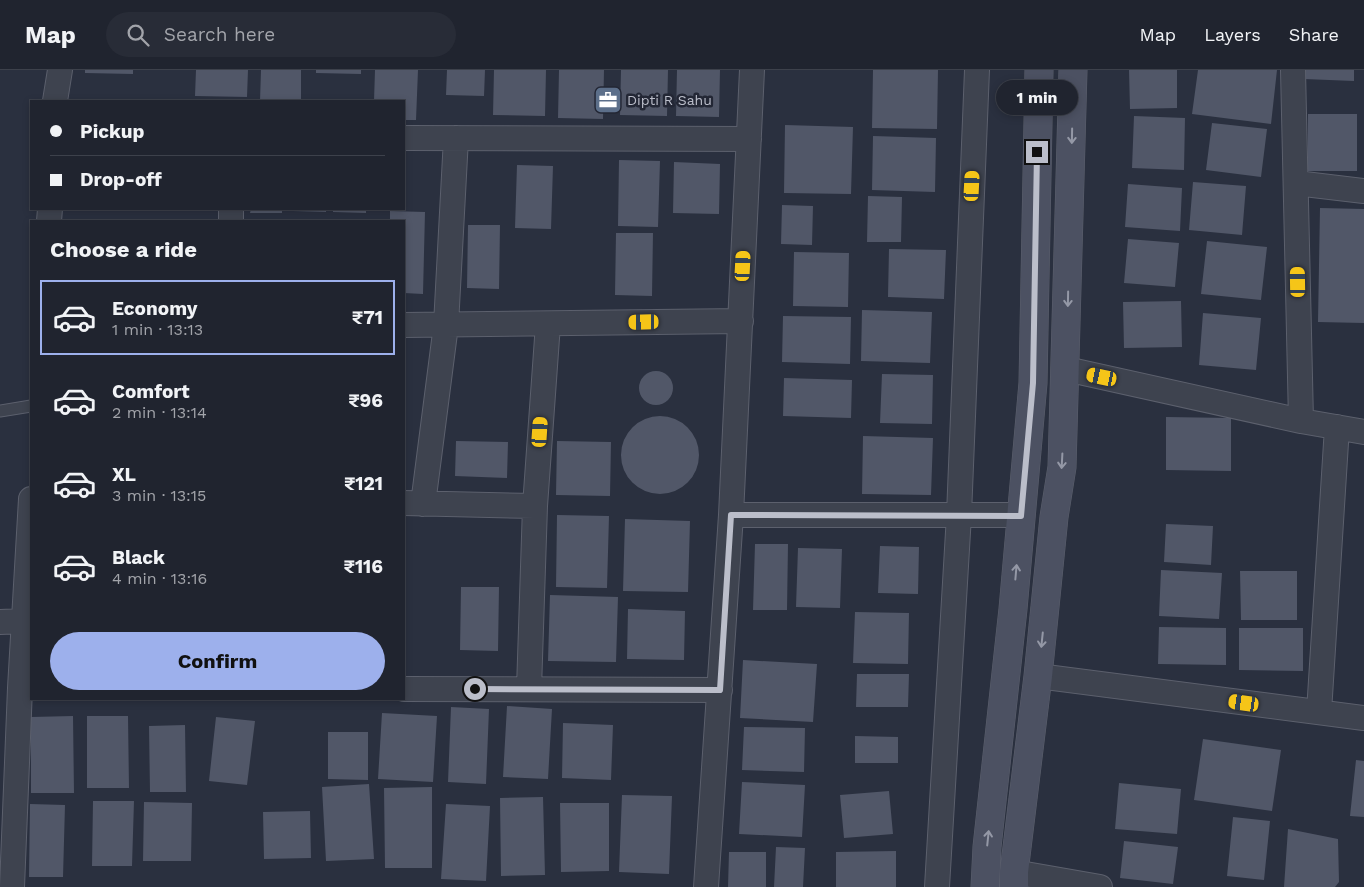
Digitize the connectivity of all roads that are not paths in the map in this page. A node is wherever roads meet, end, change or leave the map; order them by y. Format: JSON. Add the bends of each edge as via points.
{"nodes":[{"id":1,"x":60,"y":70,"type":"edge"},
{"id":2,"x":752,"y":70,"type":"edge"},
{"id":3,"x":977,"y":70,"type":"edge"},
{"id":4,"x":1039,"y":70,"type":"edge"},
{"id":5,"x":1073,"y":70,"type":"edge"},
{"id":6,"x":1293,"y":70,"type":"edge"},
{"id":7,"x":55,"y":100,"type":"edge"},
{"id":8,"x":405,"y":138,"type":"edge"},
{"id":9,"x":456,"y":138,"type":"junction"},
{"id":10,"x":749,"y":139,"type":"junction"},
{"id":11,"x":1296,"y":183,"type":"junction"},
{"id":12,"x":1364,"y":191,"type":"edge"},
{"id":13,"x":741,"y":321,"type":"junction"},
{"id":14,"x":548,"y":324,"type":"junction"},
{"id":15,"x":446,"y":325,"type":"junction"},
{"id":16,"x":405,"y":326,"type":"edge"},
{"id":17,"x":1066,"y":369,"type":"junction"},
{"id":18,"x":30,"y":406,"type":"edge"},
{"id":19,"x":0,"y":411,"type":"edge"},
{"id":20,"x":1302,"y":421,"type":"junction"},
{"id":21,"x":1337,"y":427,"type":"junction"},
{"id":22,"x":1364,"y":432,"type":"edge"},
{"id":23,"x":413,"y":504,"type":"edge"},
{"id":24,"x":535,"y":506,"type":"junction"},
{"id":25,"x":731,"y":515,"type":"junction"},
{"id":26,"x":959,"y":515,"type":"junction"},
{"id":27,"x":30,"y":516,"type":"edge"},
{"id":28,"x":1021,"y":516,"type":"junction"},
{"id":29,"x":1013,"y":608,"type":"junction"},
{"id":30,"x":1044,"y":613,"type":"junction"},
{"id":31,"x":24,"y":621,"type":"junction"},
{"id":32,"x":0,"y":622,"type":"edge"},
{"id":33,"x":1038,"y":676,"type":"junction"},
{"id":34,"x":26,"y":688,"type":"edge"},
{"id":35,"x":405,"y":689,"type":"edge"},
{"id":36,"x":529,"y":689,"type":"junction"},
{"id":37,"x":720,"y":690,"type":"junction"},
{"id":38,"x":1318,"y":712,"type":"junction"},
{"id":39,"x":1364,"y":718,"type":"edge"},
{"id":40,"x":1014,"y":880,"type":"edge"},
{"id":41,"x":12,"y":887,"type":"edge"},
{"id":42,"x":706,"y":887,"type":"edge"},
{"id":43,"x":937,"y":887,"type":"edge"},
{"id":44,"x":985,"y":887,"type":"edge"},
{"id":45,"x":1100,"y":887,"type":"edge"}],
"edges":[{"from":1,"to":7,"type":"street"},
{"from":2,"to":10,"type":"street"},
{"from":3,"to":26,"type":"street"},
{"from":4,"to":28,"type":"street","via":[[1033,383]]},
{"from":5,"to":17,"type":"street","one_way":true},
{"from":6,"to":11,"type":"street"},
{"from":8,"to":9,"type":"street"},
{"from":9,"to":10,"type":"street"},
{"from":9,"to":15,"type":"street"},
{"from":10,"to":13,"type":"street"},
{"from":11,"to":12,"type":"street"},
{"from":11,"to":20,"type":"street"},
{"from":13,"to":14,"type":"street"},
{"from":13,"to":25,"type":"street"},
{"from":14,"to":15,"type":"street"},
{"from":14,"to":24,"type":"street"},
{"from":15,"to":16,"type":"street"},
{"from":15,"to":23,"type":"street"},
{"from":17,"to":20,"type":"street"},
{"from":17,"to":30,"type":"street","one_way":true,"via":[[1062,468]]},
{"from":18,"to":19,"type":"lane"},
{"from":20,"to":21,"type":"street"},
{"from":21,"to":22,"type":"street"},
{"from":21,"to":38,"type":"street"},
{"from":23,"to":24,"type":"street"},
{"from":24,"to":36,"type":"street"},
{"from":25,"to":26,"type":"street"},
{"from":25,"to":37,"type":"street"},
{"from":26,"to":28,"type":"street"},
{"from":26,"to":43,"type":"street"},
{"from":27,"to":31,"type":"street"},
{"from":29,"to":28,"type":"street","one_way":true},
{"from":29,"to":30,"type":"street"},
{"from":44,"to":29,"type":"street","one_way":true},
{"from":30,"to":33,"type":"street","one_way":true},
{"from":31,"to":32,"type":"street"},
{"from":31,"to":34,"type":"street"},
{"from":33,"to":38,"type":"street"},
{"from":33,"to":40,"type":"street"},
{"from":34,"to":41,"type":"street"},
{"from":35,"to":36,"type":"street"},
{"from":36,"to":37,"type":"street"},
{"from":37,"to":42,"type":"street"},
{"from":38,"to":39,"type":"street"},
{"from":40,"to":45,"type":"street"}]}
